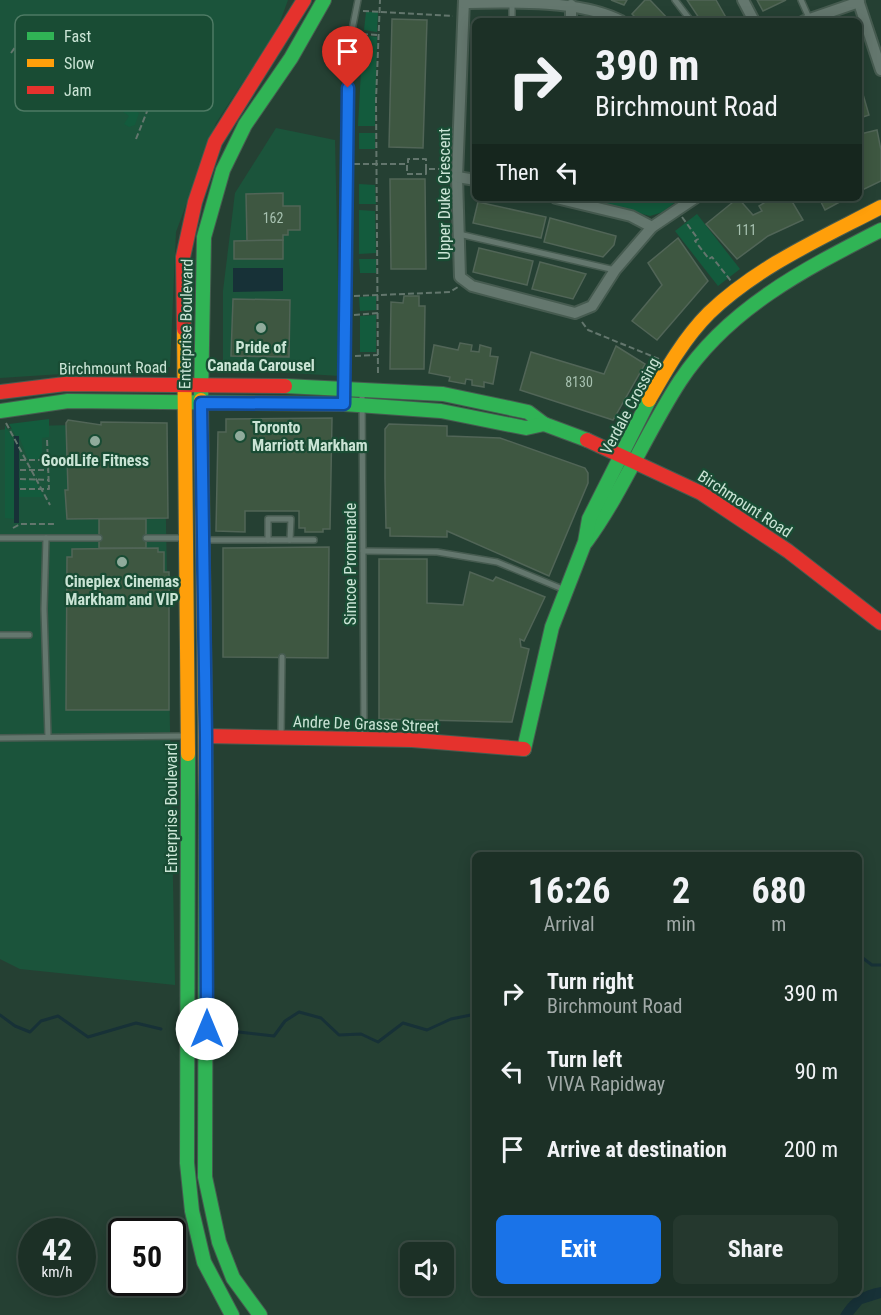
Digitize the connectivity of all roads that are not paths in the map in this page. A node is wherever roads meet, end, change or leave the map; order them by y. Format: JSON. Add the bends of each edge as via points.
{"nodes":[{"id":1,"x":304,"y":0,"type":"edge"},
{"id":2,"x":324,"y":0,"type":"edge"},
{"id":3,"x":358,"y":0,"type":"edge"},
{"id":4,"x":675,"y":0,"type":"edge"},
{"id":5,"x":743,"y":0,"type":"edge"},
{"id":6,"x":801,"y":0,"type":"edge"},
{"id":7,"x":859,"y":1,"type":"edge"},
{"id":8,"x":464,"y":2,"type":"edge"},
{"id":9,"x":512,"y":2,"type":"junction"},
{"id":10,"x":571,"y":5,"type":"junction"},
{"id":11,"x":512,"y":18,"type":"edge"},
{"id":12,"x":571,"y":18,"type":"edge"},
{"id":13,"x":615,"y":18,"type":"edge"},
{"id":14,"x":689,"y":18,"type":"edge"},
{"id":15,"x":752,"y":18,"type":"edge"},
{"id":16,"x":807,"y":18,"type":"edge"},
{"id":17,"x":813,"y":18,"type":"edge"},
{"id":18,"x":881,"y":70,"type":"edge"},
{"id":19,"x":457,"y":173,"type":"junction"},
{"id":20,"x":472,"y":179,"type":"edge"},
{"id":21,"x":572,"y":201,"type":"edge"},
{"id":22,"x":690,"y":201,"type":"edge"},
{"id":23,"x":881,"y":207,"type":"edge"},
{"id":24,"x":652,"y":227,"type":"junction"},
{"id":25,"x":881,"y":230,"type":"edge"},
{"id":26,"x":457,"y":233,"type":"junction"},
{"id":27,"x":615,"y":270,"type":"junction"},
{"id":28,"x":185,"y":383,"type":"junction"},
{"id":29,"x":202,"y":384,"type":"junction"},
{"id":30,"x":344,"y":388,"type":"junction"},
{"id":31,"x":362,"y":389,"type":"junction"},
{"id":32,"x":0,"y":392,"type":"edge"},
{"id":33,"x":185,"y":402,"type":"junction"},
{"id":34,"x":201,"y":403,"type":"junction"},
{"id":35,"x":344,"y":404,"type":"junction"},
{"id":36,"x":364,"y":405,"type":"junction"},
{"id":37,"x":3,"y":417,"type":"edge"},
{"id":38,"x":544,"y":424,"type":"junction"},
{"id":39,"x":622,"y":456,"type":"junction"},
{"id":40,"x":638,"y":462,"type":"junction"},
{"id":41,"x":0,"y":538,"type":"edge"},
{"id":42,"x":46,"y":538,"type":"junction"},
{"id":43,"x":99,"y":538,"type":"dead end"},
{"id":44,"x":146,"y":538,"type":"dead end"},
{"id":45,"x":188,"y":538,"type":"junction"},
{"id":46,"x":203,"y":540,"type":"junction"},
{"id":47,"x":268,"y":540,"type":"junction"},
{"id":48,"x":282,"y":540,"type":"junction"},
{"id":49,"x":290,"y":540,"type":"junction"},
{"id":50,"x":314,"y":540,"type":"dead end"},
{"id":51,"x":585,"y":542,"type":"junction"},
{"id":52,"x":282,"y":547,"type":"dead end"},
{"id":53,"x":363,"y":551,"type":"junction"},
{"id":54,"x":566,"y":591,"type":"junction"},
{"id":55,"x":881,"y":622,"type":"edge"},
{"id":56,"x":0,"y":634,"type":"edge"},
{"id":57,"x":29,"y":635,"type":"dead end"},
{"id":58,"x":282,"y":657,"type":"dead end"},
{"id":59,"x":188,"y":736,"type":"junction"},
{"id":60,"x":206,"y":736,"type":"junction"},
{"id":61,"x":48,"y":737,"type":"junction"},
{"id":62,"x":0,"y":738,"type":"edge"},
{"id":63,"x":282,"y":738,"type":"junction"},
{"id":64,"x":364,"y":739,"type":"junction"},
{"id":65,"x":524,"y":750,"type":"joint"},
{"id":66,"x":232,"y":1315,"type":"edge"},
{"id":67,"x":260,"y":1315,"type":"edge"}],
"edges":[{"from":1,"to":28,"type":"main road","name":"Enterprise Boulevard","via":[[215,142],[195,202],[183,257]]},
{"from":2,"to":29,"type":"main road","name":"Enterprise Boulevard","via":[[291,58],[245,125],[223,170],[204,237]]},
{"from":3,"to":30,"type":"lane","via":[[347,107]]},
{"from":4,"to":14,"type":"lane"},
{"from":5,"to":15,"type":"street"},
{"from":6,"to":16,"type":"lane"},
{"from":7,"to":17,"type":"street"},
{"from":7,"to":18,"type":"street"},
{"from":8,"to":9,"type":"street"},
{"from":8,"to":19,"type":"street","name":"Upper Duke Crescent"},
{"from":9,"to":10,"type":"street"},
{"from":9,"to":11,"type":"lane"},
{"from":10,"to":12,"type":"street"},
{"from":10,"to":13,"type":"street","via":[[598,9]]},
{"from":19,"to":20,"type":"street"},
{"from":19,"to":26,"type":"street","name":"Upper Duke Crescent"},
{"from":21,"to":24,"type":"street","via":[[631,216]]},
{"from":22,"to":24,"type":"street"},
{"from":23,"to":39,"type":"main road","name":"Verdale Crossing","via":[[730,295],[699,326],[669,365]]},
{"from":24,"to":27,"type":"street"},
{"from":25,"to":40,"type":"main road","name":"Verdale Crossing","via":[[755,300],[731,319],[680,381]]},
{"from":26,"to":27,"type":"lane"},
{"from":26,"to":27,"type":"street","name":"Upper Duke Crescent","via":[[460,277],[472,286],[575,313],[592,306]]},
{"from":28,"to":29,"type":"main road","name":"Birchmount Road"},
{"from":28,"to":32,"type":"main road","name":"Birchmount Road","via":[[65,384]]},
{"from":28,"to":33,"type":"main road","name":"Enterprise Boulevard"},
{"from":29,"to":30,"type":"main road","name":"Birchmount Road"},
{"from":29,"to":34,"type":"main road","name":"Enterprise Boulevard"},
{"from":30,"to":31,"type":"main road","name":"Birchmount Road"},
{"from":30,"to":35,"type":"lane"},
{"from":31,"to":36,"type":"lane","name":"Simcoe Promenade"},
{"from":31,"to":38,"type":"main road","name":"Birchmount Road","via":[[443,394],[528,412]]},
{"from":33,"to":34,"type":"main road","name":"Birchmount Road"},
{"from":33,"to":37,"type":"main road","name":"Birchmount Road","via":[[68,401]]},
{"from":33,"to":45,"type":"main road","name":"Enterprise Boulevard"},
{"from":34,"to":35,"type":"main road","name":"Birchmount Road"},
{"from":34,"to":46,"type":"main road","name":"Enterprise Boulevard"},
{"from":35,"to":36,"type":"main road","name":"Birchmount Road"},
{"from":36,"to":38,"type":"main road","name":"Birchmount Road","via":[[441,411],[526,428]]},
{"from":36,"to":53,"type":"lane","name":"Simcoe Promenade"},
{"from":38,"to":39,"type":"main road","name":"Birchmount Road"},
{"from":39,"to":40,"type":"main road","name":"Birchmount Road"},
{"from":39,"to":51,"type":"main road","name":"Verdale Crossing","via":[[589,519]]},
{"from":40,"to":51,"type":"main road","name":"Verdale Crossing"},
{"from":40,"to":55,"type":"main road","name":"Birchmount Road","via":[[701,493],[789,551]]},
{"from":41,"to":42,"type":"lane"},
{"from":42,"to":43,"type":"lane"},
{"from":42,"to":61,"type":"lane"},
{"from":44,"to":45,"type":"lane"},
{"from":45,"to":59,"type":"main road","name":"Enterprise Boulevard"},
{"from":46,"to":47,"type":"lane"},
{"from":46,"to":60,"type":"main road","name":"Enterprise Boulevard"},
{"from":47,"to":48,"type":"lane"},
{"from":47,"to":49,"type":"lane","via":[[268,519],[291,519]]},
{"from":48,"to":49,"type":"lane"},
{"from":48,"to":52,"type":"lane"},
{"from":49,"to":50,"type":"lane"},
{"from":51,"to":54,"type":"main road","name":"Verdale Crossing"},
{"from":53,"to":54,"type":"lane","via":[[437,552],[497,562]]},
{"from":53,"to":64,"type":"lane","name":"Simcoe Promenade"},
{"from":54,"to":65,"type":"main road","name":"Verdale Crossing","via":[[543,660]]},
{"from":56,"to":57,"type":"lane"},
{"from":58,"to":63,"type":"lane"},
{"from":59,"to":60,"type":"street"},
{"from":59,"to":61,"type":"lane"},
{"from":59,"to":66,"type":"main road","name":"Enterprise Boulevard","via":[[187,1163],[192,1211],[204,1262]]},
{"from":60,"to":63,"type":"main road","name":"Andre De Grasse Street"},
{"from":60,"to":67,"type":"main road","name":"Enterprise Boulevard","via":[[206,1177],[219,1242],[233,1278]]},
{"from":61,"to":62,"type":"lane"},
{"from":63,"to":64,"type":"main road","name":"Andre De Grasse Street"},
{"from":64,"to":65,"type":"main road","name":"Andre De Grasse Street"}]}
